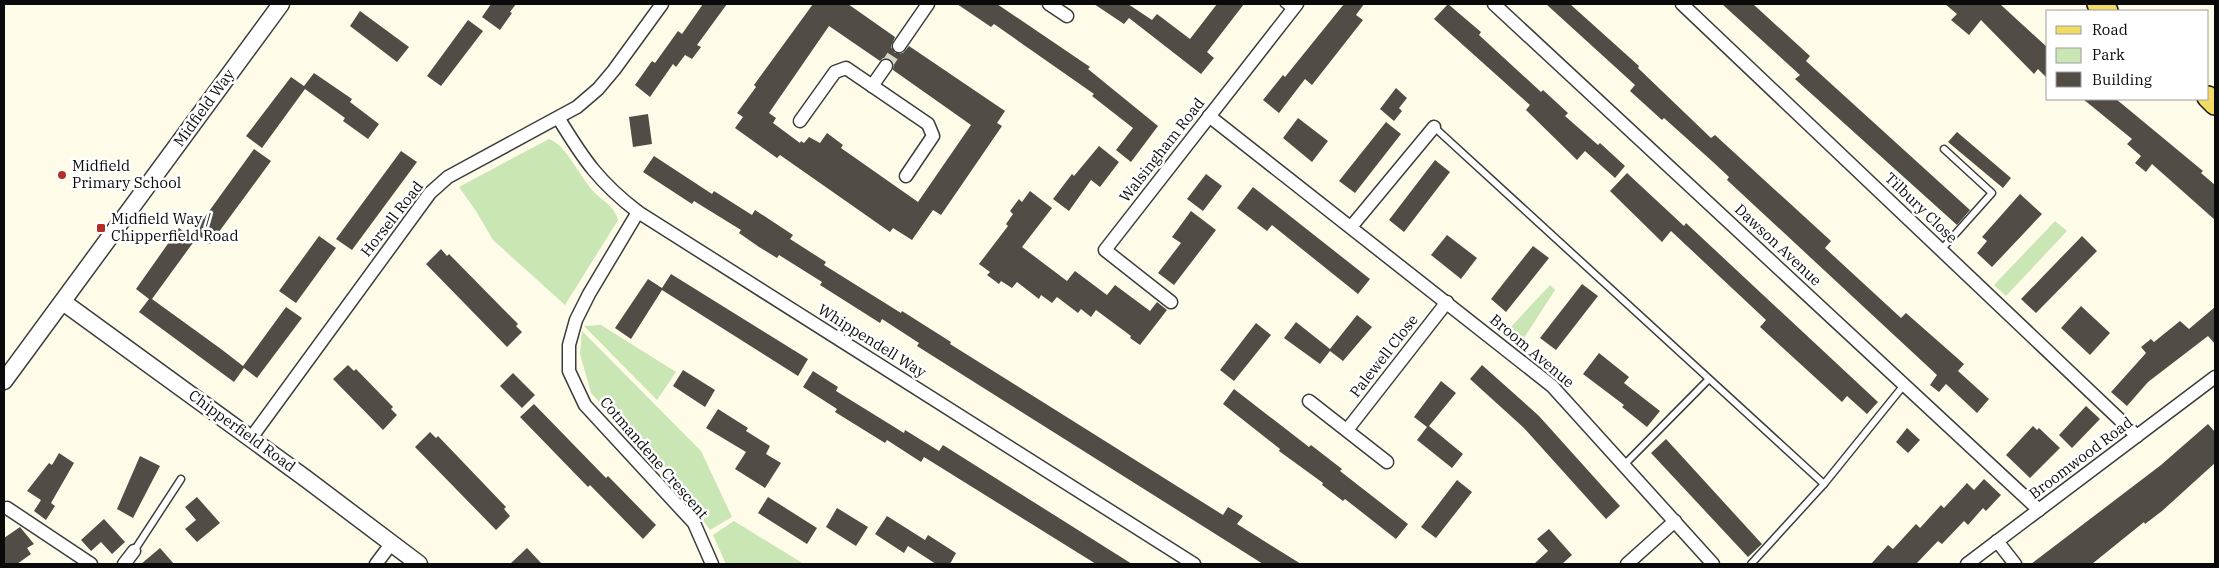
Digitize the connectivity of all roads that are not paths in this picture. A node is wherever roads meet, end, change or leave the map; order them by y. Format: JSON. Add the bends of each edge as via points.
{"nodes":[{"id":1,"x":280,"y":4,"type":"edge"},
{"id":2,"x":662,"y":4,"type":"edge"},
{"id":3,"x":928,"y":4,"type":"edge"},
{"id":4,"x":1049,"y":4,"type":"edge"},
{"id":5,"x":1494,"y":4,"type":"edge"},
{"id":6,"x":1682,"y":4,"type":"edge"},
{"id":7,"x":1291,"y":6,"type":"edge"},
{"id":8,"x":1068,"y":16,"type":"dead end"},
{"id":9,"x":900,"y":46,"type":"tunnel mouth"},
{"id":10,"x":886,"y":66,"type":"tunnel mouth"},
{"id":11,"x":872,"y":86,"type":"junction"},
{"id":12,"x":1209,"y":116,"type":"junction"},
{"id":13,"x":558,"y":119,"type":"junction"},
{"id":14,"x":800,"y":121,"type":"dead end"},
{"id":15,"x":1434,"y":127,"type":"joint"},
{"id":16,"x":1944,"y":150,"type":"dead end"},
{"id":17,"x":906,"y":176,"type":"dead end"},
{"id":18,"x":638,"y":212,"type":"junction"},
{"id":19,"x":1351,"y":228,"type":"junction"},
{"id":20,"x":1941,"y":250,"type":"junction"},
{"id":21,"x":62,"y":302,"type":"junction"},
{"id":22,"x":1171,"y":302,"type":"dead end"},
{"id":23,"x":1447,"y":302,"type":"junction"},
{"id":24,"x":2215,"y":377,"type":"edge"},
{"id":25,"x":1708,"y":380,"type":"junction"},
{"id":26,"x":4,"y":381,"type":"edge"},
{"id":27,"x":1904,"y":384,"type":"junction"},
{"id":28,"x":1309,"y":401,"type":"dead end"},
{"id":29,"x":1346,"y":430,"type":"junction"},
{"id":30,"x":2137,"y":436,"type":"junction"},
{"id":31,"x":251,"y":438,"type":"junction"},
{"id":32,"x":1387,"y":462,"type":"dead end"},
{"id":33,"x":1624,"y":465,"type":"junction"},
{"id":34,"x":180,"y":479,"type":"dead end"},
{"id":35,"x":1824,"y":484,"type":"junction"},
{"id":36,"x":7,"y":508,"type":"dead end"},
{"id":37,"x":2039,"y":510,"type":"junction"},
{"id":38,"x":1675,"y":521,"type":"junction"},
{"id":39,"x":1997,"y":541,"type":"junction"},
{"id":40,"x":391,"y":544,"type":"junction"},
{"id":41,"x":134,"y":551,"type":"joint"},
{"id":42,"x":91,"y":564,"type":"edge"},
{"id":43,"x":124,"y":564,"type":"edge"},
{"id":44,"x":376,"y":564,"type":"edge"},
{"id":45,"x":418,"y":564,"type":"edge"},
{"id":46,"x":712,"y":564,"type":"edge"},
{"id":47,"x":1194,"y":564,"type":"edge"},
{"id":48,"x":1627,"y":564,"type":"edge"},
{"id":49,"x":1714,"y":564,"type":"edge"},
{"id":50,"x":1752,"y":564,"type":"edge"},
{"id":51,"x":1967,"y":564,"type":"edge"},
{"id":52,"x":2015,"y":564,"type":"edge"}],
"edges":[{"from":1,"to":21,"type":"street","name":"Midfield Way"},
{"from":2,"to":13,"type":"street","name":"Horsell Road","via":[[598,89]]},
{"from":3,"to":9,"type":"street"},
{"from":4,"to":8,"type":"street"},
{"from":5,"to":27,"type":"street","name":"Dawson Avenue"},
{"from":6,"to":20,"type":"street","name":"Tilbury Close"},
{"from":7,"to":12,"type":"street","name":"Walsingham Road"},
{"from":10,"to":11,"type":"street"},
{"from":11,"to":14,"type":"street","via":[[846,68],[835,72]]},
{"from":11,"to":17,"type":"street","via":[[928,124],[933,136]]},
{"from":12,"to":19,"type":"street","name":"Broom Avenue"},
{"from":12,"to":22,"type":"street","name":"Walsingham Road","via":[[1105,250]]},
{"from":13,"to":18,"type":"street","name":"Whippendell Way","via":[[599,178]]},
{"from":13,"to":31,"type":"street","name":"Horsell Road","via":[[448,177],[430,194]]},
{"from":15,"to":19,"type":"street"},
{"from":15,"to":25,"type":"lane"},
{"from":16,"to":20,"type":"lane","via":[[1992,193]]},
{"from":18,"to":46,"type":"street","name":"Cotmandene Crescent","via":[[576,320],[569,345],[568,371],[585,405],[694,524]]},
{"from":18,"to":47,"type":"street","name":"Whippendell Way"},
{"from":19,"to":23,"type":"street","name":"Broom Avenue"},
{"from":20,"to":30,"type":"street","name":"Tilbury Close"},
{"from":21,"to":26,"type":"street","name":"Midfield Way"},
{"from":21,"to":31,"type":"street","name":"Chipperfield Road"},
{"from":23,"to":29,"type":"street","name":"Palewell Close"},
{"from":23,"to":33,"type":"street","name":"Broom Avenue","via":[[1552,386]]},
{"from":24,"to":30,"type":"street","name":"Broomwood Road"},
{"from":25,"to":33,"type":"lane"},
{"from":25,"to":35,"type":"lane"},
{"from":27,"to":35,"type":"lane"},
{"from":27,"to":37,"type":"street","name":"Dawson Avenue"},
{"from":28,"to":29,"type":"street"},
{"from":29,"to":32,"type":"street"},
{"from":30,"to":37,"type":"street","name":"Broomwood Road"},
{"from":31,"to":40,"type":"street","name":"Chipperfield Road"},
{"from":33,"to":38,"type":"street","name":"Broom Avenue"},
{"from":34,"to":41,"type":"lane"},
{"from":35,"to":50,"type":"lane"},
{"from":36,"to":42,"type":"street"},
{"from":37,"to":39,"type":"street","name":"Broomwood Road"},
{"from":38,"to":48,"type":"street"},
{"from":38,"to":49,"type":"street","name":"Broom Avenue"},
{"from":39,"to":51,"type":"street","name":"Broomwood Road"},
{"from":39,"to":52,"type":"street"},
{"from":40,"to":44,"type":"street"},
{"from":40,"to":45,"type":"street","name":"Chipperfield Road"},
{"from":41,"to":43,"type":"street"}]}
